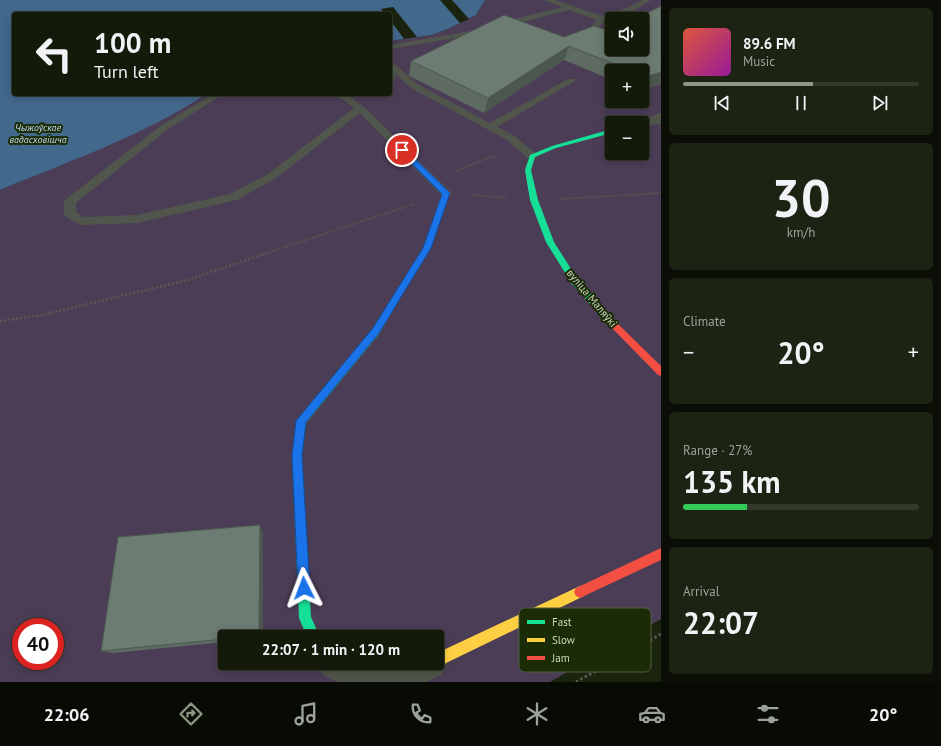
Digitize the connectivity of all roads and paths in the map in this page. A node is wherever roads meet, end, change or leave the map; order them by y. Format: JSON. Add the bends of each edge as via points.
{"nodes":[{"id":1,"x":548,"y":0,"type":"edge"},
{"id":2,"x":647,"y":0,"type":"edge"},
{"id":3,"x":568,"y":8,"type":"junction"},
{"id":4,"x":601,"y":19,"type":"junction"},
{"id":5,"x":605,"y":20,"type":"edge"},
{"id":6,"x":601,"y":39,"type":"edge"},
{"id":7,"x":392,"y":48,"type":"edge"},
{"id":8,"x":392,"y":66,"type":"edge"},
{"id":9,"x":571,"y":81,"type":"dead end"},
{"id":10,"x":216,"y":96,"type":"edge"},
{"id":11,"x":343,"y":96,"type":"edge"},
{"id":12,"x":360,"y":108,"type":"junction"},
{"id":13,"x":661,"y":118,"type":"edge"},
{"id":14,"x":649,"y":121,"type":"edge"},
{"id":15,"x":490,"y":127,"type":"junction"},
{"id":16,"x":605,"y":133,"type":"edge"},
{"id":17,"x":532,"y":156,"type":"junction"},
{"id":18,"x":433,"y":180,"type":"junction"},
{"id":19,"x":446,"y":193,"type":"junction"},
{"id":20,"x":0,"y":321,"type":"edge"},
{"id":21,"x":661,"y":372,"type":"edge"},
{"id":22,"x":661,"y":554,"type":"edge"},
{"id":23,"x":547,"y":608,"type":"edge"},
{"id":24,"x":519,"y":621,"type":"edge"},
{"id":25,"x":311,"y":630,"type":"edge"},
{"id":26,"x":661,"y":634,"type":"edge"},
{"id":27,"x":651,"y":640,"type":"edge"},
{"id":28,"x":444,"y":657,"type":"edge"},
{"id":29,"x":347,"y":670,"type":"edge"},
{"id":30,"x":416,"y":670,"type":"edge"},
{"id":31,"x":594,"y":672,"type":"edge"},
{"id":32,"x":371,"y":682,"type":"edge"},
{"id":33,"x":391,"y":682,"type":"edge"},
{"id":34,"x":576,"y":682,"type":"edge"}],
"edges":[{"from":1,"to":3,"type":"lane"},
{"from":2,"to":4,"type":"lane","via":[[629,10]]},
{"from":3,"to":4,"type":"lane"},
{"from":3,"to":7,"type":"lane","via":[[481,32]]},
{"from":4,"to":5,"type":"lane"},
{"from":4,"to":6,"type":"lane","via":[[595,27]]},
{"from":8,"to":15,"type":"lane","via":[[414,86]]},
{"from":9,"to":15,"type":"lane"},
{"from":10,"to":12,"type":"lane","via":[[165,127],[70,202],[70,214],[81,221],[137,219],[233,197],[272,176]]},
{"from":11,"to":12,"type":"lane"},
{"from":12,"to":18,"type":"lane"},
{"from":13,"to":14,"type":"street"},
{"from":15,"to":17,"type":"lane","via":[[511,138]]},
{"from":16,"to":17,"type":"street"},
{"from":17,"to":18,"type":"path","via":[[490,157]]},
{"from":17,"to":21,"type":"street","name":"вуліца Маляўкі","via":[[528,170],[534,200],[550,242],[575,282]]},
{"from":18,"to":19,"type":"lane"},
{"from":19,"to":20,"type":"path","via":[[188,280],[42,315]]},
{"from":19,"to":25,"type":"street","via":[[427,248],[376,331],[301,421],[297,456],[305,618]]},
{"from":22,"to":23,"type":"street"},
{"from":24,"to":28,"type":"street"},
{"from":26,"to":27,"type":"path"},
{"from":29,"to":32,"type":"street"},
{"from":30,"to":33,"type":"street"},
{"from":31,"to":34,"type":"path"}]}
